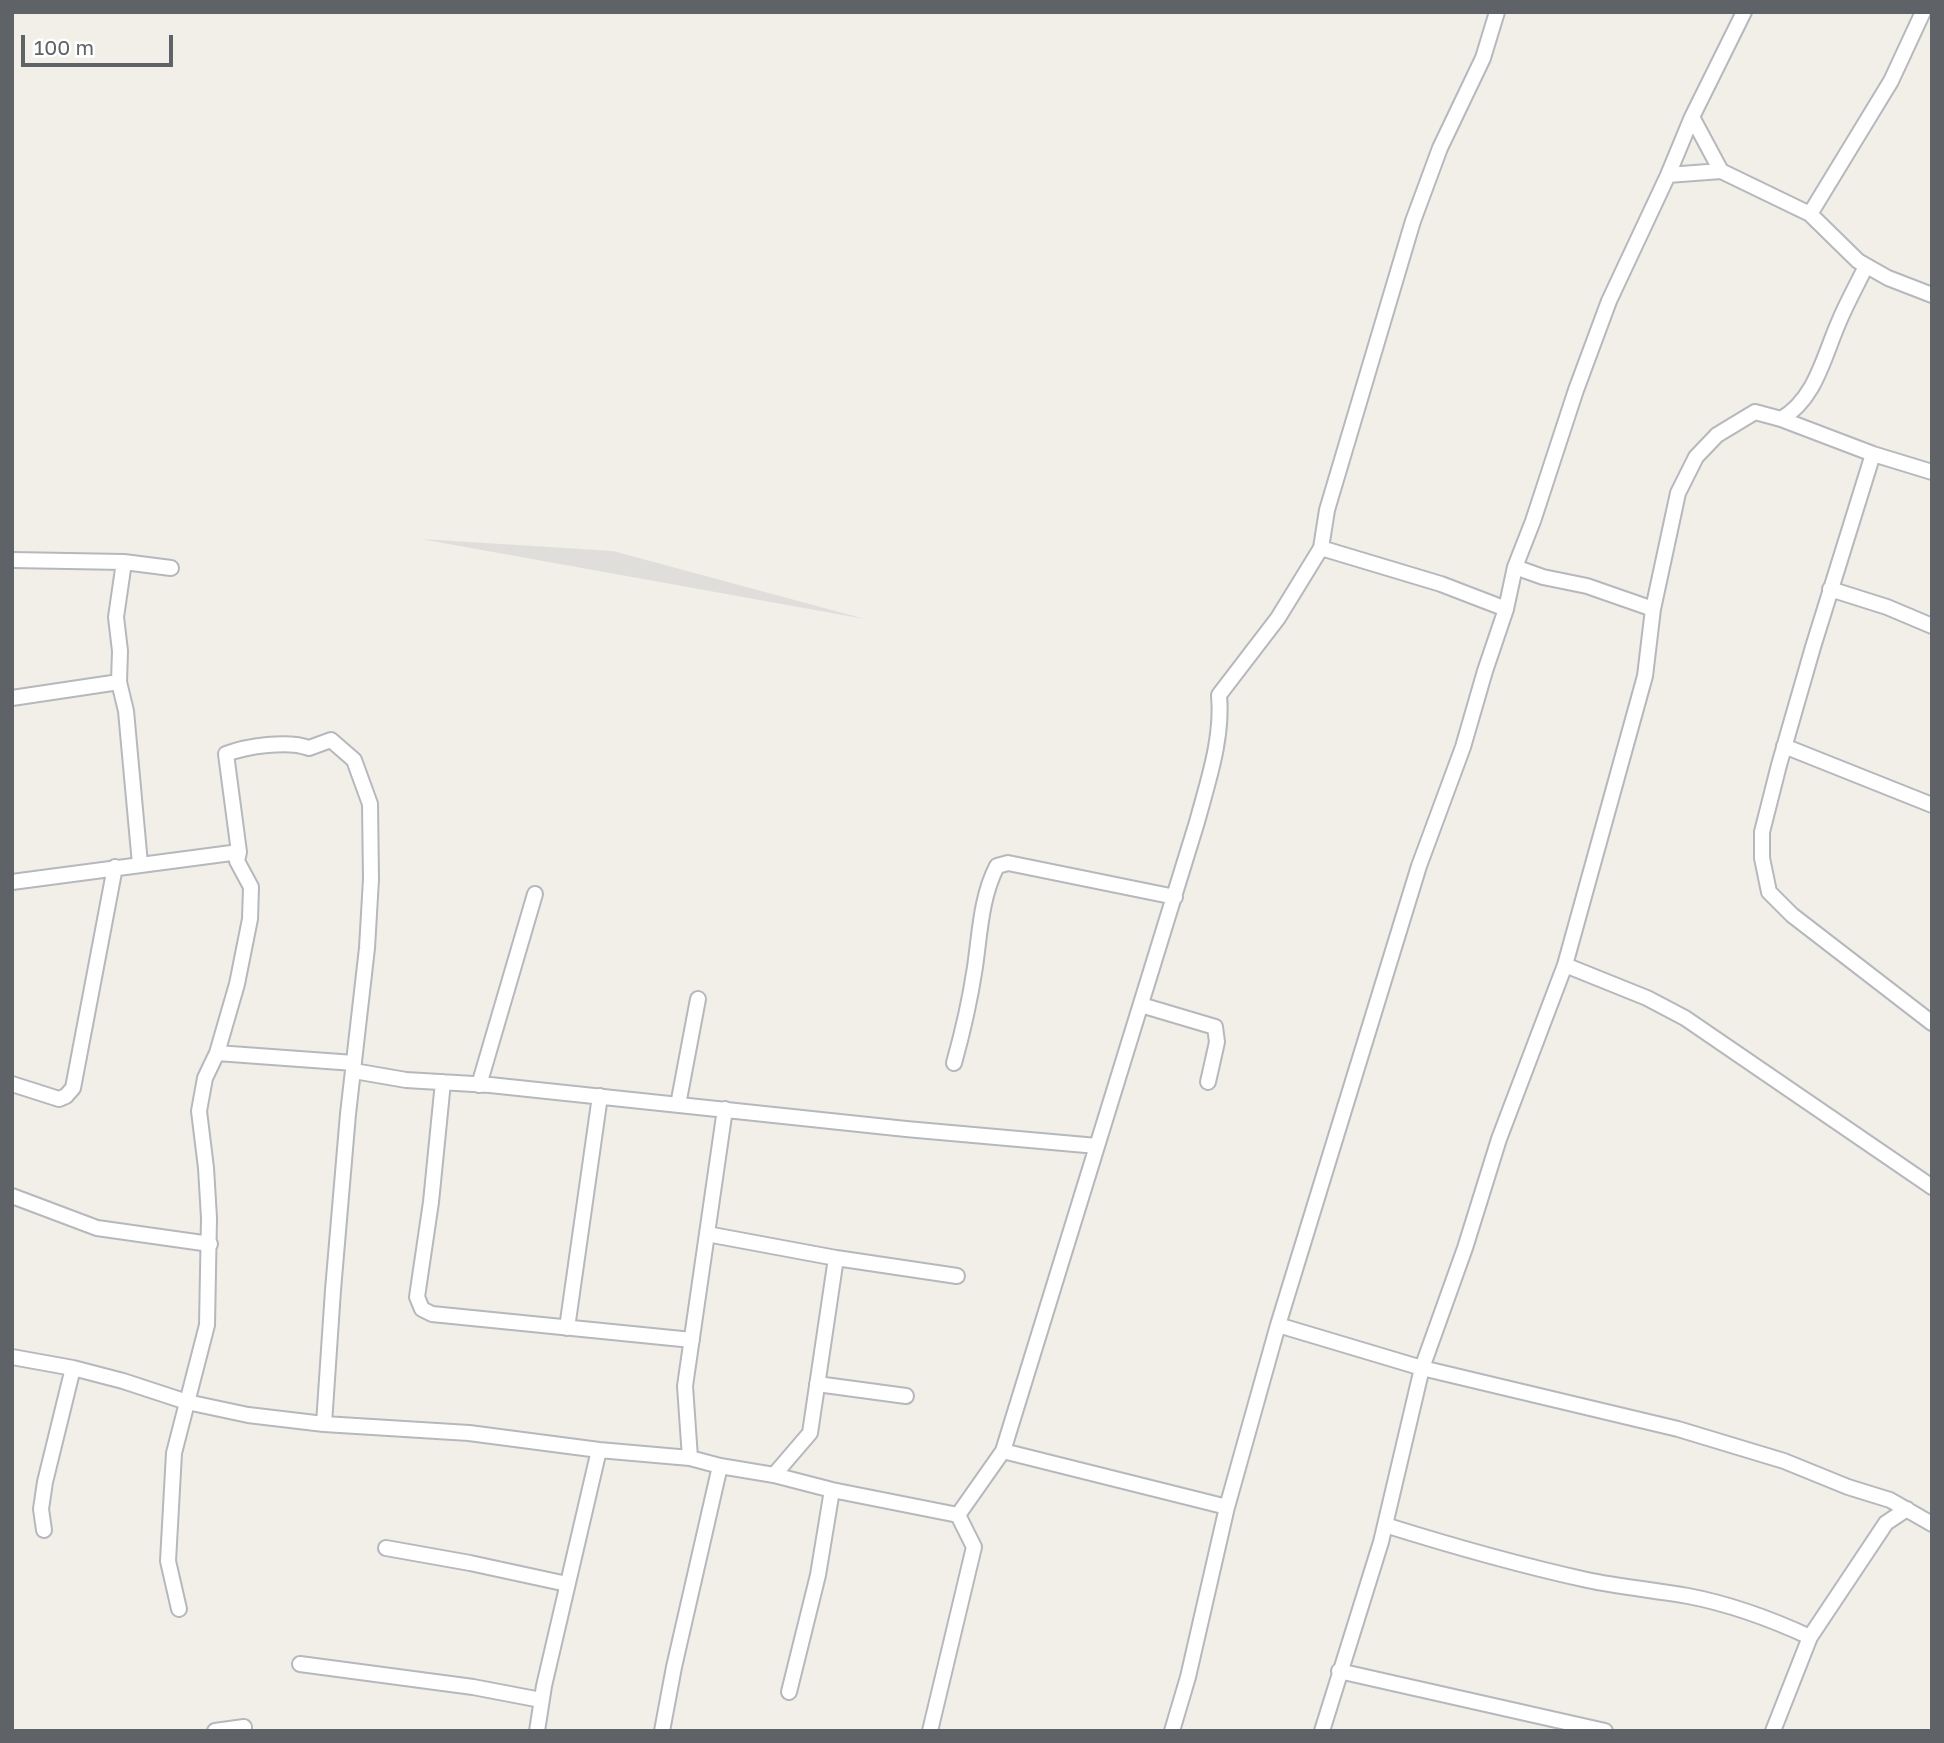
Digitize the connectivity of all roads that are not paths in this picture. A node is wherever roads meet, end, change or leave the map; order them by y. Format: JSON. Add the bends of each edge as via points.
{"nodes":[{"id":1,"x":1497,"y":12,"type":"edge"},
{"id":2,"x":1744,"y":12,"type":"edge"},
{"id":3,"x":1923,"y":12,"type":"edge"},
{"id":4,"x":1692,"y":117,"type":"junction"},
{"id":5,"x":1721,"y":171,"type":"junction"},
{"id":6,"x":1668,"y":174,"type":"junction"},
{"id":7,"x":1810,"y":214,"type":"junction"},
{"id":8,"x":1866,"y":266,"type":"junction"},
{"id":9,"x":1931,"y":292,"type":"edge"},
{"id":10,"x":1781,"y":419,"type":"junction"},
{"id":11,"x":1873,"y":454,"type":"junction"},
{"id":12,"x":1932,"y":472,"type":"edge"},
{"id":13,"x":1321,"y":548,"type":"junction"},
{"id":14,"x":12,"y":561,"type":"edge"},
{"id":15,"x":124,"y":562,"type":"junction"},
{"id":16,"x":1515,"y":567,"type":"junction"},
{"id":17,"x":171,"y":568,"type":"dead end"},
{"id":18,"x":1830,"y":589,"type":"junction"},
{"id":19,"x":1506,"y":609,"type":"junction"},
{"id":20,"x":1653,"y":609,"type":"junction"},
{"id":21,"x":1932,"y":626,"type":"edge"},
{"id":22,"x":119,"y":682,"type":"junction"},
{"id":23,"x":12,"y":698,"type":"edge"},
{"id":24,"x":1784,"y":746,"type":"junction"},
{"id":25,"x":1932,"y":806,"type":"edge"},
{"id":26,"x":239,"y":852,"type":"junction"},
{"id":27,"x":140,"y":864,"type":"junction"},
{"id":28,"x":115,"y":867,"type":"junction"},
{"id":29,"x":12,"y":882,"type":"edge"},
{"id":30,"x":536,"y":894,"type":"dead end"},
{"id":31,"x":1175,"y":897,"type":"junction"},
{"id":32,"x":1565,"y":965,"type":"junction"},
{"id":33,"x":698,"y":999,"type":"dead end"},
{"id":34,"x":1142,"y":1004,"type":"junction"},
{"id":35,"x":1932,"y":1023,"type":"edge"},
{"id":36,"x":217,"y":1053,"type":"junction"},
{"id":37,"x":954,"y":1063,"type":"dead end"},
{"id":38,"x":354,"y":1067,"type":"junction"},
{"id":39,"x":443,"y":1082,"type":"junction"},
{"id":40,"x":1208,"y":1082,"type":"dead end"},
{"id":41,"x":12,"y":1084,"type":"edge"},
{"id":42,"x":479,"y":1084,"type":"junction"},
{"id":43,"x":600,"y":1097,"type":"junction"},
{"id":44,"x":678,"y":1105,"type":"junction"},
{"id":45,"x":725,"y":1109,"type":"junction"},
{"id":46,"x":1097,"y":1146,"type":"junction"},
{"id":47,"x":1932,"y":1187,"type":"edge"},
{"id":48,"x":12,"y":1196,"type":"edge"},
{"id":49,"x":707,"y":1234,"type":"junction"},
{"id":50,"x":210,"y":1244,"type":"junction"},
{"id":51,"x":836,"y":1258,"type":"junction"},
{"id":52,"x":957,"y":1276,"type":"dead end"},
{"id":53,"x":1278,"y":1325,"type":"junction"},
{"id":54,"x":567,"y":1328,"type":"junction"},
{"id":55,"x":692,"y":1340,"type":"junction"},
{"id":56,"x":12,"y":1357,"type":"edge"},
{"id":57,"x":73,"y":1368,"type":"junction"},
{"id":58,"x":1422,"y":1368,"type":"junction"},
{"id":59,"x":817,"y":1384,"type":"junction"},
{"id":60,"x":906,"y":1396,"type":"dead end"},
{"id":61,"x":187,"y":1402,"type":"junction"},
{"id":62,"x":324,"y":1424,"type":"junction"},
{"id":63,"x":599,"y":1450,"type":"junction"},
{"id":64,"x":1003,"y":1451,"type":"junction"},
{"id":65,"x":690,"y":1458,"type":"junction"},
{"id":66,"x":720,"y":1466,"type":"junction"},
{"id":67,"x":774,"y":1475,"type":"junction"},
{"id":68,"x":832,"y":1490,"type":"junction"},
{"id":69,"x":1227,"y":1507,"type":"junction"},
{"id":70,"x":1906,"y":1509,"type":"junction"},
{"id":71,"x":958,"y":1515,"type":"junction"},
{"id":72,"x":1932,"y":1524,"type":"edge"},
{"id":73,"x":1385,"y":1525,"type":"junction"},
{"id":74,"x":44,"y":1530,"type":"dead end"},
{"id":75,"x":386,"y":1548,"type":"dead end"},
{"id":76,"x":568,"y":1584,"type":"junction"},
{"id":77,"x":179,"y":1609,"type":"dead end"},
{"id":78,"x":1810,"y":1637,"type":"junction"},
{"id":79,"x":300,"y":1664,"type":"dead end"},
{"id":80,"x":1339,"y":1671,"type":"junction"},
{"id":81,"x":789,"y":1692,"type":"dead end"},
{"id":82,"x":541,"y":1700,"type":"junction"},
{"id":83,"x":215,"y":1731,"type":"edge"},
{"id":84,"x":244,"y":1731,"type":"edge"},
{"id":85,"x":537,"y":1731,"type":"edge"},
{"id":86,"x":662,"y":1731,"type":"edge"},
{"id":87,"x":930,"y":1731,"type":"edge"},
{"id":88,"x":1172,"y":1731,"type":"edge"},
{"id":89,"x":1322,"y":1731,"type":"edge"},
{"id":90,"x":1605,"y":1731,"type":"edge"},
{"id":91,"x":1773,"y":1731,"type":"edge"}],
"edges":[{"from":1,"to":13,"type":"street","via":[[1483,58],[1440,148],[1413,221],[1327,510]]},
{"from":2,"to":4,"type":"street"},
{"from":3,"to":7,"type":"street","via":[[1891,81]]},
{"from":4,"to":5,"type":"street"},
{"from":4,"to":6,"type":"street"},
{"from":5,"to":6,"type":"street"},
{"from":5,"to":7,"type":"street"},
{"from":6,"to":16,"type":"street","via":[[1609,301]]},
{"from":7,"to":8,"type":"street"},
{"from":8,"to":9,"type":"street"},
{"from":8,"to":10,"type":"street","via":[[1812,389],[1795,411]]},
{"from":10,"to":11,"type":"street"},
{"from":10,"to":20,"type":"street","via":[[1755,412],[1717,435],[1696,457],[1678,493]]},
{"from":11,"to":12,"type":"street"},
{"from":11,"to":18,"type":"street"},
{"from":13,"to":19,"type":"street"},
{"from":13,"to":31,"type":"street","via":[[1278,618],[1219,695],[1221,717],[1214,753]]},
{"from":14,"to":15,"type":"street"},
{"from":15,"to":17,"type":"street"},
{"from":15,"to":22,"type":"street","via":[[116,617]]},
{"from":16,"to":19,"type":"street"},
{"from":16,"to":20,"type":"street"},
{"from":18,"to":21,"type":"street"},
{"from":18,"to":24,"type":"street"},
{"from":19,"to":53,"type":"street","via":[[1463,747],[1419,866]]},
{"from":20,"to":32,"type":"street","via":[[1645,676]]},
{"from":22,"to":23,"type":"street"},
{"from":22,"to":27,"type":"street","via":[[126,711]]},
{"from":24,"to":25,"type":"street"},
{"from":24,"to":35,"type":"street","via":[[1762,832],[1769,892],[1792,915]]},
{"from":26,"to":27,"type":"street"},
{"from":26,"to":36,"type":"street","via":[[237,861],[251,887],[250,919]]},
{"from":26,"to":38,"type":"street","via":[[226,754],[297,743],[309,748],[331,740],[354,760],[370,804],[371,878]]},
{"from":27,"to":28,"type":"street"},
{"from":28,"to":29,"type":"street"},
{"from":28,"to":41,"type":"street","via":[[73,1088],[59,1099]]},
{"from":30,"to":42,"type":"street"},
{"from":31,"to":34,"type":"street"},
{"from":31,"to":37,"type":"street","via":[[1008,863],[997,866],[983,904],[971,992]]},
{"from":32,"to":47,"type":"street","via":[[1685,1018]]},
{"from":32,"to":58,"type":"street","via":[[1499,1139]]},
{"from":33,"to":44,"type":"street"},
{"from":34,"to":40,"type":"street","via":[[1215,1027],[1217,1042]]},
{"from":34,"to":46,"type":"street"},
{"from":36,"to":38,"type":"street"},
{"from":36,"to":50,"type":"street","via":[[205,1078],[199,1111]]},
{"from":38,"to":39,"type":"street","via":[[406,1080]]},
{"from":38,"to":62,"type":"street"},
{"from":39,"to":42,"type":"street"},
{"from":39,"to":54,"type":"street","via":[[417,1297],[422,1309],[432,1314]]},
{"from":42,"to":43,"type":"street"},
{"from":43,"to":44,"type":"street"},
{"from":43,"to":54,"type":"street"},
{"from":44,"to":45,"type":"street"},
{"from":45,"to":46,"type":"street"},
{"from":45,"to":49,"type":"street"},
{"from":46,"to":64,"type":"street"},
{"from":48,"to":50,"type":"street","via":[[97,1228]]},
{"from":49,"to":51,"type":"street"},
{"from":49,"to":55,"type":"street"},
{"from":50,"to":61,"type":"street","via":[[207,1325]]},
{"from":51,"to":52,"type":"street"},
{"from":51,"to":59,"type":"street"},
{"from":53,"to":58,"type":"street"},
{"from":53,"to":69,"type":"street"},
{"from":54,"to":55,"type":"street"},
{"from":55,"to":65,"type":"street","via":[[685,1386]]},
{"from":56,"to":57,"type":"street"},
{"from":57,"to":61,"type":"street"},
{"from":57,"to":74,"type":"street","via":[[45,1482]]},
{"from":58,"to":70,"type":"street","via":[[1678,1429],[1784,1461]]},
{"from":58,"to":73,"type":"street"},
{"from":59,"to":60,"type":"street"},
{"from":59,"to":67,"type":"street","via":[[810,1433]]},
{"from":61,"to":62,"type":"street"},
{"from":61,"to":77,"type":"street","via":[[174,1453],[169,1535],[168,1561]]},
{"from":62,"to":63,"type":"street","via":[[469,1433]]},
{"from":63,"to":65,"type":"street"},
{"from":63,"to":76,"type":"street"},
{"from":64,"to":69,"type":"street"},
{"from":64,"to":71,"type":"street"},
{"from":65,"to":66,"type":"street"},
{"from":66,"to":67,"type":"street"},
{"from":66,"to":86,"type":"street"},
{"from":67,"to":68,"type":"street"},
{"from":68,"to":71,"type":"street"},
{"from":68,"to":81,"type":"street","via":[[818,1575]]},
{"from":69,"to":88,"type":"street"},
{"from":70,"to":72,"type":"street"},
{"from":70,"to":78,"type":"street","via":[[1886,1523]]},
{"from":71,"to":87,"type":"street","via":[[974,1547]]},
{"from":73,"to":78,"type":"street","via":[[1589,1581],[1724,1605]]},
{"from":73,"to":80,"type":"street"},
{"from":75,"to":76,"type":"street"},
{"from":76,"to":82,"type":"street"},
{"from":78,"to":91,"type":"street"},
{"from":79,"to":82,"type":"street"},
{"from":80,"to":89,"type":"street"},
{"from":80,"to":90,"type":"street"},
{"from":82,"to":85,"type":"street"},
{"from":83,"to":84,"type":"street","via":[[244,1727]]}]}
